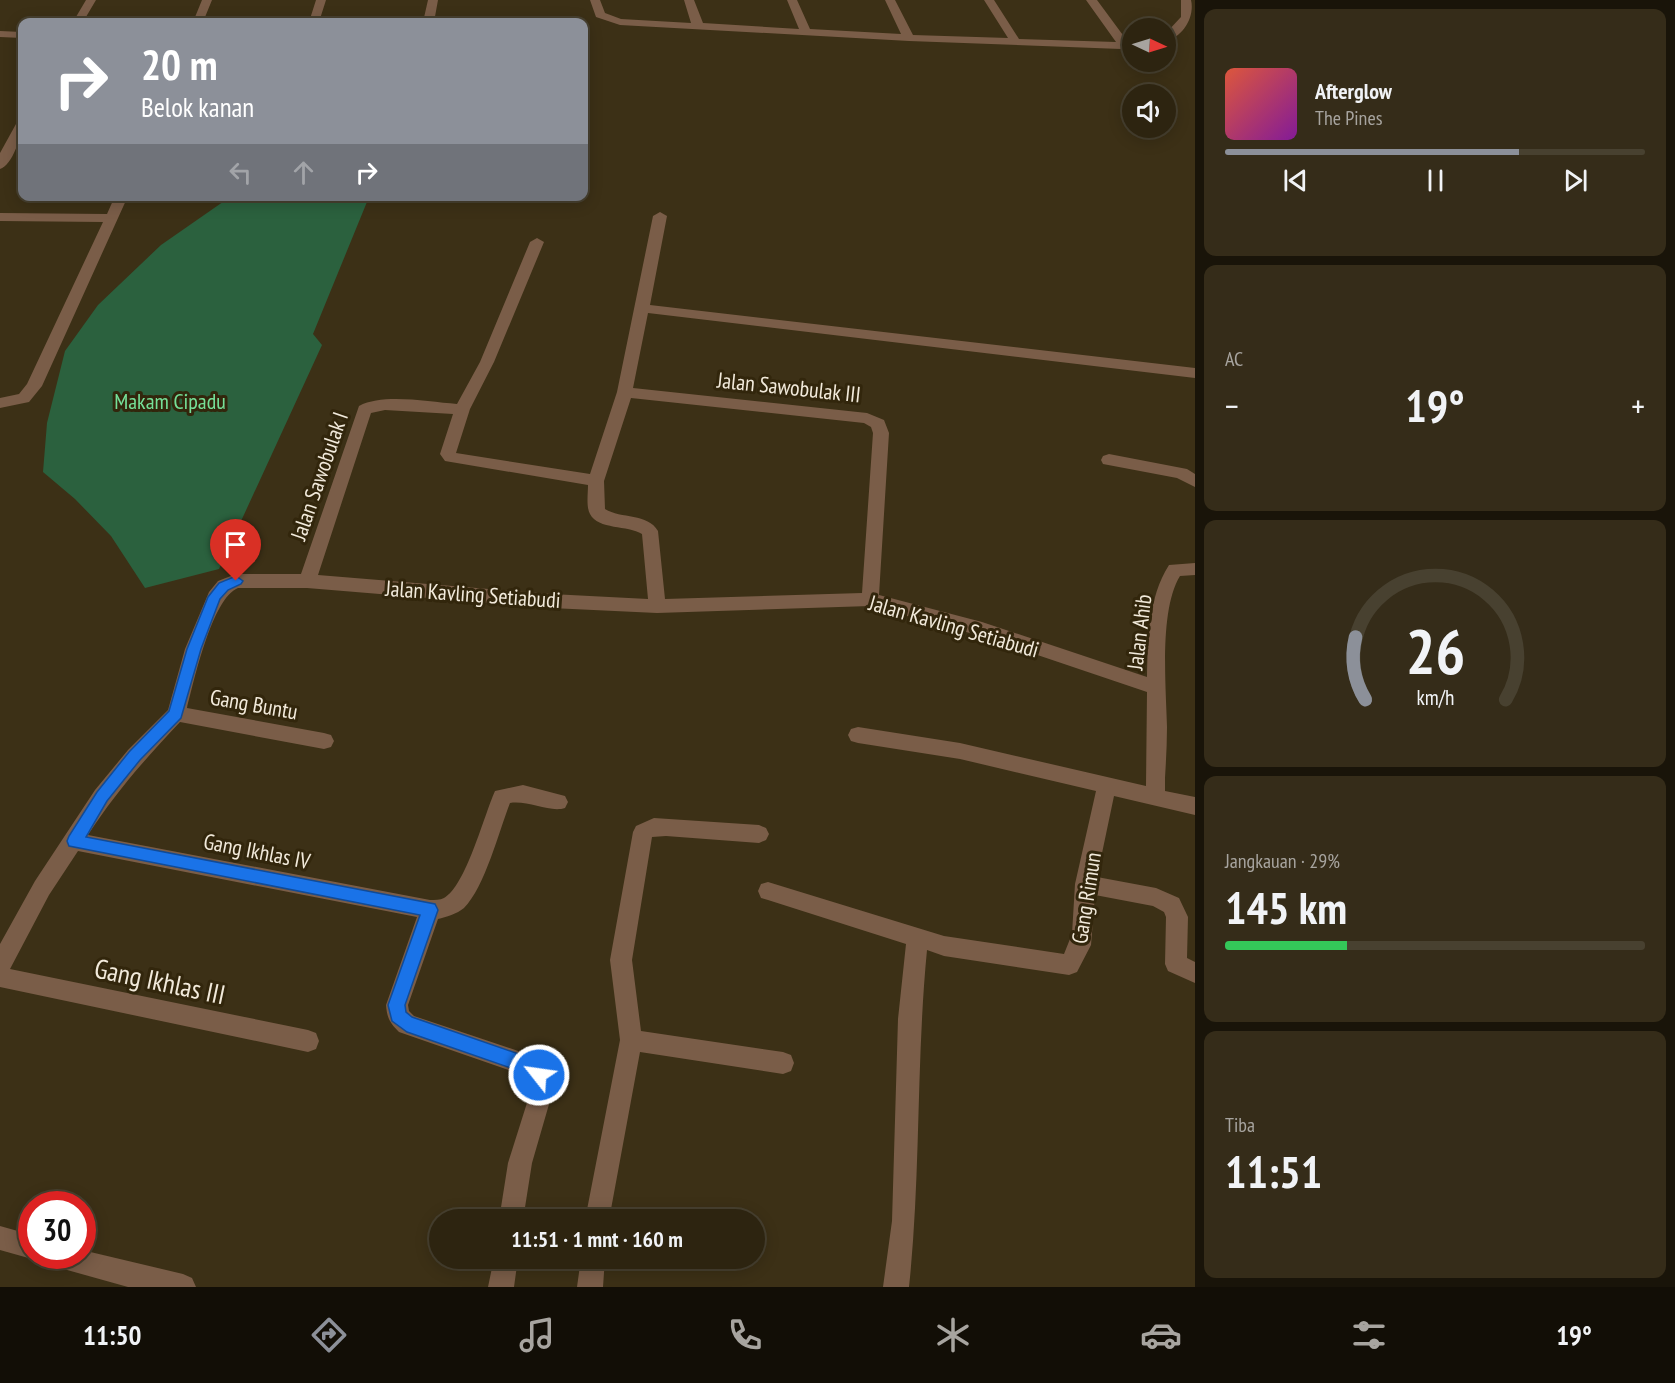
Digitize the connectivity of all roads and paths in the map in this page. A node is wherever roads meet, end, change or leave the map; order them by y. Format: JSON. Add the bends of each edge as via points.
{"nodes":[{"id":1,"x":91,"y":0,"type":"edge"},
{"id":2,"x":207,"y":0,"type":"edge"},
{"id":3,"x":321,"y":0,"type":"edge"},
{"id":4,"x":433,"y":0,"type":"edge"},
{"id":5,"x":595,"y":0,"type":"edge"},
{"id":6,"x":690,"y":0,"type":"edge"},
{"id":7,"x":792,"y":0,"type":"edge"},
{"id":8,"x":890,"y":0,"type":"edge"},
{"id":9,"x":989,"y":0,"type":"edge"},
{"id":10,"x":1091,"y":0,"type":"edge"},
{"id":11,"x":1186,"y":0,"type":"edge"},
{"id":12,"x":80,"y":18,"type":"edge"},
{"id":13,"x":200,"y":18,"type":"edge"},
{"id":14,"x":315,"y":18,"type":"edge"},
{"id":15,"x":430,"y":18,"type":"edge"},
{"id":16,"x":698,"y":26,"type":"junction"},
{"id":17,"x":1176,"y":30,"type":"edge"},
{"id":18,"x":806,"y":32,"type":"junction"},
{"id":19,"x":0,"y":34,"type":"edge"},
{"id":20,"x":18,"y":34,"type":"edge"},
{"id":21,"x":1122,"y":37,"type":"edge"},
{"id":22,"x":909,"y":38,"type":"junction"},
{"id":23,"x":1016,"y":42,"type":"junction"},
{"id":24,"x":1122,"y":47,"type":"edge"},
{"id":25,"x":18,"y":131,"type":"edge"},
{"id":26,"x":0,"y":165,"type":"edge"},
{"id":27,"x":120,"y":201,"type":"edge"},
{"id":28,"x":660,"y":216,"type":"dead end"},
{"id":29,"x":0,"y":217,"type":"edge"},
{"id":30,"x":112,"y":218,"type":"junction"},
{"id":31,"x":537,"y":242,"type":"dead end"},
{"id":32,"x":640,"y":308,"type":"junction"},
{"id":33,"x":1195,"y":373,"type":"edge"},
{"id":34,"x":625,"y":392,"type":"junction"},
{"id":35,"x":0,"y":403,"type":"edge"},
{"id":36,"x":462,"y":409,"type":"junction"},
{"id":37,"x":1109,"y":460,"type":"dead end"},
{"id":38,"x":596,"y":481,"type":"junction"},
{"id":39,"x":1195,"y":481,"type":"edge"},
{"id":40,"x":1195,"y":569,"type":"edge"},
{"id":41,"x":307,"y":581,"type":"junction"},
{"id":42,"x":870,"y":599,"type":"junction"},
{"id":43,"x":657,"y":606,"type":"junction"},
{"id":44,"x":1155,"y":687,"type":"junction"},
{"id":45,"x":176,"y":714,"type":"junction"},
{"id":46,"x":858,"y":735,"type":"dead end"},
{"id":47,"x":324,"y":741,"type":"dead end"},
{"id":48,"x":1107,"y":785,"type":"junction"},
{"id":49,"x":1156,"y":798,"type":"junction"},
{"id":50,"x":558,"y":802,"type":"dead end"},
{"id":51,"x":1195,"y":806,"type":"edge"},
{"id":52,"x":759,"y":834,"type":"dead end"},
{"id":53,"x":75,"y":841,"type":"junction"},
{"id":54,"x":1085,"y":884,"type":"junction"},
{"id":55,"x":768,"y":891,"type":"dead end"},
{"id":56,"x":430,"y":910,"type":"junction"},
{"id":57,"x":917,"y":939,"type":"junction"},
{"id":58,"x":0,"y":965,"type":"edge"},
{"id":59,"x":1195,"y":973,"type":"edge"},
{"id":60,"x":0,"y":977,"type":"edge"},
{"id":61,"x":631,"y":1040,"type":"junction"},
{"id":62,"x":308,"y":1041,"type":"dead end"},
{"id":63,"x":783,"y":1063,"type":"dead end"},
{"id":64,"x":513,"y":1209,"type":"edge"},
{"id":65,"x":599,"y":1209,"type":"edge"},
{"id":66,"x":0,"y":1238,"type":"edge"},
{"id":67,"x":18,"y":1243,"type":"edge"},
{"id":68,"x":96,"y":1266,"type":"edge"},
{"id":69,"x":504,"y":1269,"type":"edge"},
{"id":70,"x":592,"y":1269,"type":"edge"},
{"id":71,"x":183,"y":1287,"type":"edge"},
{"id":72,"x":501,"y":1287,"type":"edge"},
{"id":73,"x":590,"y":1287,"type":"edge"},
{"id":74,"x":896,"y":1287,"type":"edge"}],
"edges":[{"from":1,"to":12,"type":"street"},
{"from":2,"to":13,"type":"street"},
{"from":3,"to":14,"type":"street"},
{"from":4,"to":15,"type":"street"},
{"from":5,"to":16,"type":"street","via":[[600,15],[610,20]]},
{"from":6,"to":16,"type":"street"},
{"from":7,"to":18,"type":"street"},
{"from":8,"to":22,"type":"street"},
{"from":9,"to":23,"type":"street"},
{"from":10,"to":21,"type":"street"},
{"from":11,"to":17,"type":"street","via":[[1185,22]]},
{"from":16,"to":18,"type":"street"},
{"from":18,"to":22,"type":"street"},
{"from":19,"to":20,"type":"street"},
{"from":22,"to":23,"type":"street"},
{"from":23,"to":24,"type":"street"},
{"from":25,"to":26,"type":"street"},
{"from":27,"to":30,"type":"street"},
{"from":28,"to":32,"type":"street"},
{"from":29,"to":30,"type":"street"},
{"from":30,"to":35,"type":"street","via":[[34,386],[24,398]]},
{"from":31,"to":36,"type":"street","via":[[487,362]]},
{"from":32,"to":33,"type":"street"},
{"from":32,"to":34,"type":"street"},
{"from":34,"to":38,"type":"street"},
{"from":34,"to":42,"type":"street","name":"Jalan Sawobulak III","via":[[867,418],[878,424],[881,433]]},
{"from":36,"to":38,"type":"street","via":[[448,449],[451,457]]},
{"from":36,"to":41,"type":"street","name":"Jalan Sawobulak I","via":[[385,405],[364,410]]},
{"from":37,"to":39,"type":"street","via":[[1181,473]]},
{"from":38,"to":43,"type":"street","via":[[597,512],[604,518],[632,521],[650,531]]},
{"from":40,"to":44,"type":"street","name":"Jalan Ahib","via":[[1175,570],[1170,575],[1160,614]]},
{"from":41,"to":43,"type":"street","name":"Jalan Kavling Setiabudi"},
{"from":41,"to":45,"type":"street","name":"Jalan Kavling Setiabudi","via":[[236,581],[224,586],[215,597],[194,649]]},
{"from":42,"to":43,"type":"street","name":"Jalan Kavling Setiabudi"},
{"from":42,"to":44,"type":"street","name":"Jalan Kavling Setiabudi","via":[[982,629]]},
{"from":44,"to":49,"type":"street"},
{"from":45,"to":47,"type":"street","name":"Gang Buntu"},
{"from":45,"to":53,"type":"street","name":"Jalan Kavling Setiabudi","via":[[102,796]]},
{"from":46,"to":48,"type":"street","via":[[960,751]]},
{"from":48,"to":49,"type":"street"},
{"from":48,"to":54,"type":"street","name":"Gang Rimun"},
{"from":49,"to":51,"type":"street"},
{"from":50,"to":56,"type":"street","via":[[529,793],[514,792],[502,797],[466,887],[457,900]]},
{"from":52,"to":61,"type":"street","via":[[666,827],[643,832],[621,960]]},
{"from":53,"to":56,"type":"street","name":"Gang Ikhlas IV"},
{"from":53,"to":58,"type":"street","name":"Jalan Kavling Setiabudi","via":[[42,888]]},
{"from":54,"to":57,"type":"street","name":"Gang Rimun","via":[[1080,951],[1069,964]]},
{"from":54,"to":59,"type":"street","via":[[1156,897],[1172,905],[1176,917],[1176,964]]},
{"from":55,"to":57,"type":"street"},
{"from":56,"to":64,"type":"street","via":[[397,1005],[398,1016],[407,1024],[530,1066],[543,1087],[520,1163]]},
{"from":57,"to":74,"type":"street","via":[[909,1019],[904,1221]]},
{"from":60,"to":62,"type":"street","name":"Gang Ikhlas III"},
{"from":61,"to":63,"type":"street"},
{"from":61,"to":65,"type":"street"},
{"from":66,"to":67,"type":"street"},
{"from":68,"to":71,"type":"street"},
{"from":69,"to":72,"type":"street"},
{"from":70,"to":73,"type":"street"}]}
